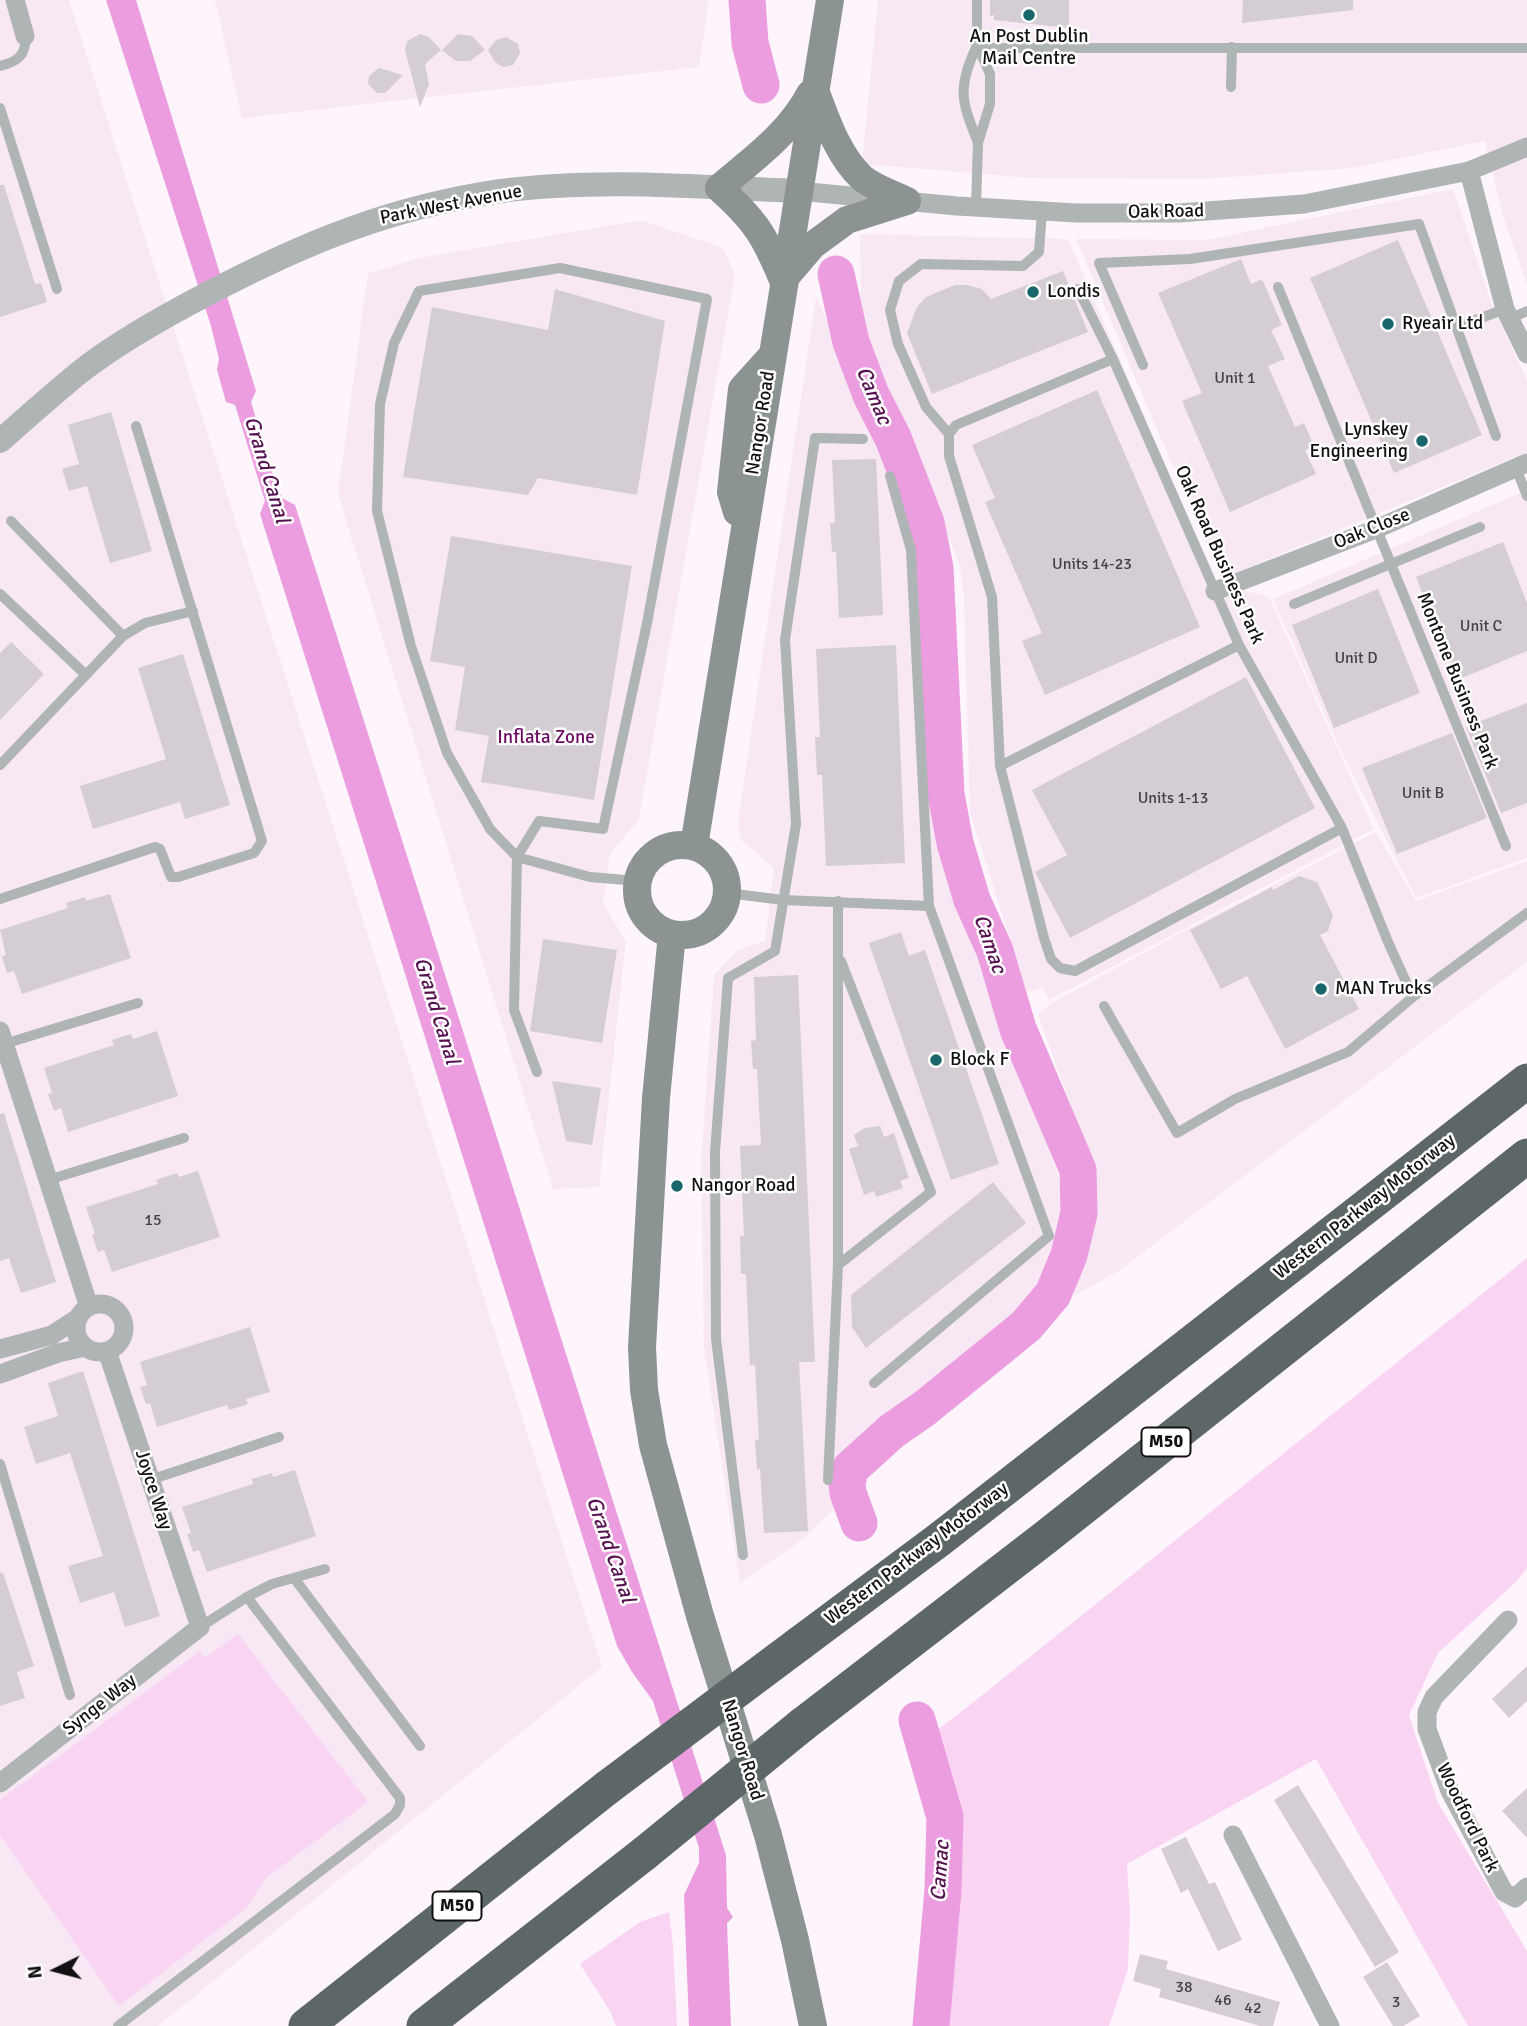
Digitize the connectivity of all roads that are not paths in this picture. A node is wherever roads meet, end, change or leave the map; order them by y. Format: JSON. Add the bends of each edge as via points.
{"nodes":[{"id":1,"x":15,"y":0,"type":"edge"},
{"id":2,"x":977,"y":0,"type":"edge"},
{"id":3,"x":834,"y":3,"type":"edge"},
{"id":4,"x":25,"y":36,"type":"joint"},
{"id":5,"x":977,"y":46,"type":"junction"},
{"id":6,"x":1232,"y":47,"type":"junction"},
{"id":7,"x":1527,"y":48,"type":"edge"},
{"id":8,"x":0,"y":66,"type":"edge"},
{"id":9,"x":814,"y":87,"type":"junction"},
{"id":10,"x":1231,"y":87,"type":"dead end"},
{"id":11,"x":0,"y":108,"type":"edge"},
{"id":12,"x":978,"y":143,"type":"junction"},
{"id":13,"x":1527,"y":148,"type":"edge"},
{"id":14,"x":1469,"y":171,"type":"junction"},
{"id":15,"x":719,"y":188,"type":"junction"},
{"id":16,"x":798,"y":191,"type":"junction"},
{"id":17,"x":907,"y":201,"type":"junction"},
{"id":18,"x":976,"y":207,"type":"junction"},
{"id":19,"x":1042,"y":211,"type":"junction"},
{"id":20,"x":783,"y":280,"type":"junction"},
{"id":21,"x":1278,"y":287,"type":"dead end"},
{"id":22,"x":57,"y":289,"type":"dead end"},
{"id":23,"x":1079,"y":289,"type":"dead end"},
{"id":24,"x":1514,"y":313,"type":"edge"},
{"id":25,"x":1457,"y":327,"type":"junction"},
{"id":26,"x":1527,"y":354,"type":"edge"},
{"id":27,"x":1113,"y":359,"type":"junction"},
{"id":28,"x":1143,"y":365,"type":"dead end"},
{"id":29,"x":136,"y":426,"type":"dead end"},
{"id":30,"x":949,"y":434,"type":"junction"},
{"id":31,"x":1496,"y":436,"type":"dead end"},
{"id":32,"x":863,"y":439,"type":"dead end"},
{"id":33,"x":0,"y":441,"type":"edge"},
{"id":34,"x":1521,"y":466,"type":"edge"},
{"id":35,"x":890,"y":476,"type":"dead end"},
{"id":36,"x":1527,"y":496,"type":"edge"},
{"id":37,"x":11,"y":521,"type":"dead end"},
{"id":38,"x":1480,"y":527,"type":"dead end"},
{"id":39,"x":1376,"y":529,"type":"junction"},
{"id":40,"x":1390,"y":564,"type":"junction"},
{"id":41,"x":1215,"y":591,"type":"junction"},
{"id":42,"x":0,"y":594,"type":"edge"},
{"id":43,"x":1294,"y":604,"type":"dead end"},
{"id":44,"x":193,"y":611,"type":"junction"},
{"id":45,"x":123,"y":636,"type":"junction"},
{"id":46,"x":1239,"y":645,"type":"junction"},
{"id":47,"x":86,"y":675,"type":"junction"},
{"id":48,"x":0,"y":765,"type":"edge"},
{"id":49,"x":1000,"y":766,"type":"junction"},
{"id":50,"x":1342,"y":828,"type":"junction"},
{"id":51,"x":694,"y":846,"type":"junction"},
{"id":52,"x":1507,"y":846,"type":"dead end"},
{"id":53,"x":517,"y":857,"type":"junction"},
{"id":54,"x":638,"y":881,"type":"junction"},
{"id":55,"x":727,"y":893,"type":"junction"},
{"id":56,"x":0,"y":899,"type":"edge"},
{"id":57,"x":783,"y":900,"type":"junction"},
{"id":58,"x":838,"y":901,"type":"junction"},
{"id":59,"x":929,"y":906,"type":"junction"},
{"id":60,"x":1527,"y":913,"type":"edge"},
{"id":61,"x":672,"y":934,"type":"junction"},
{"id":62,"x":838,"y":954,"type":"junction"},
{"id":63,"x":1413,"y":997,"type":"junction"},
{"id":64,"x":138,"y":1003,"type":"dead end"},
{"id":65,"x":1104,"y":1006,"type":"dead end"},
{"id":66,"x":2,"y":1037,"type":"edge"},
{"id":67,"x":537,"y":1072,"type":"dead end"},
{"id":68,"x":1527,"y":1081,"type":"edge"},
{"id":69,"x":184,"y":1138,"type":"dead end"},
{"id":70,"x":1527,"y":1156,"type":"edge"},
{"id":71,"x":48,"y":1180,"type":"junction"},
{"id":72,"x":838,"y":1265,"type":"junction"},
{"id":73,"x":83,"y":1313,"type":"junction"},
{"id":74,"x":85,"y":1347,"type":"junction"},
{"id":75,"x":0,"y":1349,"type":"edge"},
{"id":76,"x":107,"y":1351,"type":"junction"},
{"id":77,"x":0,"y":1374,"type":"edge"},
{"id":78,"x":874,"y":1383,"type":"dead end"},
{"id":79,"x":279,"y":1437,"type":"dead end"},
{"id":80,"x":0,"y":1464,"type":"edge"},
{"id":81,"x":150,"y":1480,"type":"junction"},
{"id":82,"x":828,"y":1480,"type":"dead end"},
{"id":83,"x":743,"y":1555,"type":"dead end"},
{"id":84,"x":325,"y":1569,"type":"dead end"},
{"id":85,"x":294,"y":1578,"type":"junction"},
{"id":86,"x":247,"y":1597,"type":"junction"},
{"id":87,"x":1508,"y":1620,"type":"dead end"},
{"id":88,"x":200,"y":1627,"type":"junction"},
{"id":89,"x":70,"y":1695,"type":"dead end"},
{"id":90,"x":420,"y":1746,"type":"dead end"},
{"id":91,"x":0,"y":1783,"type":"edge"},
{"id":92,"x":1233,"y":1835,"type":"dead end"},
{"id":93,"x":1527,"y":1887,"type":"edge"},
{"id":94,"x":118,"y":2026,"type":"edge"},
{"id":95,"x":306,"y":2026,"type":"edge"},
{"id":96,"x":424,"y":2026,"type":"edge"},
{"id":97,"x":813,"y":2026,"type":"edge"},
{"id":98,"x":1330,"y":2026,"type":"edge"}],
"edges":[{"from":1,"to":4,"type":"street"},
{"from":2,"to":5,"type":"lane"},
{"from":3,"to":9,"type":"main road","name":"Nangor Road"},
{"from":4,"to":8,"type":"lane","via":[[22,55]]},
{"from":5,"to":6,"type":"lane"},
{"from":5,"to":12,"type":"lane","via":[[990,74],[990,104]]},
{"from":5,"to":12,"type":"lane","via":[[964,73],[963,103]]},
{"from":6,"to":7,"type":"lane"},
{"from":6,"to":10,"type":"lane"},
{"from":9,"to":15,"type":"main road","via":[[800,113]]},
{"from":9,"to":16,"type":"main road","name":"Nangor Road"},
{"from":9,"to":17,"type":"main road","via":[[850,165],[864,180]]},
{"from":11,"to":22,"type":"lane"},
{"from":12,"to":18,"type":"lane"},
{"from":13,"to":14,"type":"street","name":"Oak Road"},
{"from":14,"to":19,"type":"street","name":"Oak Road","via":[[1304,204],[1179,213]]},
{"from":14,"to":24,"type":"street"},
{"from":15,"to":16,"type":"street","name":"Park West Avenue"},
{"from":15,"to":20,"type":"main road","via":[[746,212],[766,239]]},
{"from":15,"to":33,"type":"street","name":"Park West Avenue","via":[[632,184],[501,191],[405,211],[340,231],[273,259],[166,315],[82,370]]},
{"from":16,"to":17,"type":"street","name":"Oak Road"},
{"from":16,"to":20,"type":"main road","name":"Nangor Road"},
{"from":17,"to":18,"type":"street","name":"Oak Road"},
{"from":17,"to":20,"type":"main road","via":[[847,220],[813,245]]},
{"from":18,"to":19,"type":"street","name":"Oak Road"},
{"from":19,"to":30,"type":"lane","via":[[1039,251],[1023,266],[921,264],[899,281],[890,310],[898,344],[926,407]]},
{"from":20,"to":51,"type":"main road","name":"Nangor Road","via":[[771,357],[742,389],[731,492],[743,535]]},
{"from":21,"to":39,"type":"lane","name":"Montone Business Park"},
{"from":23,"to":27,"type":"lane","name":"Oak Road Business Park"},
{"from":24,"to":25,"type":"lane"},
{"from":24,"to":26,"type":"street"},
{"from":25,"to":28,"type":"lane","via":[[1419,225],[1191,259],[1099,263]]},
{"from":25,"to":31,"type":"lane"},
{"from":27,"to":30,"type":"lane","via":[[956,425]]},
{"from":27,"to":41,"type":"lane","name":"Oak Road Business Park"},
{"from":29,"to":44,"type":"lane"},
{"from":30,"to":49,"type":"lane","via":[[949,456],[992,597]]},
{"from":32,"to":57,"type":"lane","via":[[814,438],[785,640],[796,824]]},
{"from":34,"to":36,"type":"lane"},
{"from":34,"to":39,"type":"street","name":"Oak Close"},
{"from":35,"to":59,"type":"lane","via":[[911,550]]},
{"from":37,"to":45,"type":"lane"},
{"from":38,"to":40,"type":"lane"},
{"from":39,"to":40,"type":"lane","name":"Montone Business Park"},
{"from":39,"to":41,"type":"street","name":"Oak Close"},
{"from":40,"to":43,"type":"lane"},
{"from":40,"to":52,"type":"lane","name":"Montone Business Park"},
{"from":41,"to":46,"type":"lane","name":"Oak Road Business Park"},
{"from":42,"to":47,"type":"lane"},
{"from":44,"to":45,"type":"lane","via":[[145,623]]},
{"from":44,"to":56,"type":"lane","via":[[260,831],[258,849],[172,877],[166,858],[155,847]]},
{"from":45,"to":47,"type":"lane"},
{"from":46,"to":49,"type":"lane"},
{"from":46,"to":50,"type":"lane","name":"Oak Road Business Park"},
{"from":47,"to":48,"type":"lane"},
{"from":49,"to":50,"type":"lane","via":[[1051,959],[1059,968],[1075,971]]},
{"from":50,"to":63,"type":"lane","name":"Oak Road Business Park"},
{"from":51,"to":54,"type":"main road","via":[[672,846],[653,855]]},
{"from":51,"to":55,"type":"main road","via":[[719,863]]},
{"from":53,"to":53,"type":"lane","via":[[490,830],[447,753],[411,646],[377,511],[380,404],[394,343],[419,291],[560,268],[707,299],[603,829],[540,821]]},
{"from":53,"to":54,"type":"lane","via":[[590,877]]},
{"from":53,"to":67,"type":"lane","via":[[514,1010]]},
{"from":54,"to":61,"type":"main road","via":[[637,894],[648,920]]},
{"from":55,"to":57,"type":"lane"},
{"from":55,"to":61,"type":"main road","via":[[715,921],[695,933]]},
{"from":57,"to":58,"type":"lane"},
{"from":57,"to":83,"type":"lane","via":[[775,951],[728,978],[715,1152],[716,1339]]},
{"from":58,"to":59,"type":"lane"},
{"from":58,"to":62,"type":"lane"},
{"from":59,"to":78,"type":"lane","via":[[1049,1236]]},
{"from":60,"to":63,"type":"lane"},
{"from":61,"to":97,"type":"main road","name":"Nangor Road","via":[[656,1098],[642,1347],[644,1390],[653,1445],[700,1616],[768,1835]]},
{"from":62,"to":72,"type":"lane"},
{"from":62,"to":72,"type":"lane","via":[[931,1192]]},
{"from":63,"to":65,"type":"lane","via":[[1348,1052],[1235,1099],[1177,1133]]},
{"from":64,"to":66,"type":"lane"},
{"from":66,"to":71,"type":"street"},
{"from":68,"to":95,"type":"highway","name":"Western Parkway Motorway","number":"M50","bridge":true,"via":[[940,1539],[608,1787]]},
{"from":69,"to":71,"type":"lane"},
{"from":70,"to":96,"type":"highway","number":"M50","bridge":true},
{"from":71,"to":73,"type":"street"},
{"from":72,"to":82,"type":"lane"},
{"from":73,"to":74,"type":"street","via":[[76,1334]]},
{"from":73,"to":75,"type":"street","via":[[52,1335]]},
{"from":73,"to":76,"type":"street","via":[[104,1305],[118,1312],[123,1335]]},
{"from":74,"to":76,"type":"street"},
{"from":74,"to":77,"type":"street"},
{"from":76,"to":81,"type":"street","name":"Joyce Way"},
{"from":79,"to":81,"type":"lane"},
{"from":80,"to":89,"type":"lane"},
{"from":81,"to":88,"type":"street","name":"Joyce Way"},
{"from":84,"to":85,"type":"lane"},
{"from":85,"to":86,"type":"lane"},
{"from":85,"to":90,"type":"lane"},
{"from":86,"to":88,"type":"lane"},
{"from":86,"to":94,"type":"lane","via":[[400,1798],[400,1805],[395,1814]]},
{"from":87,"to":93,"type":"street","name":"Woodford Park","via":[[1434,1697],[1427,1712],[1427,1729],[1450,1791],[1504,1892],[1515,1898]]},
{"from":88,"to":91,"type":"street","name":"Synge Way"},
{"from":92,"to":98,"type":"street"}]}
